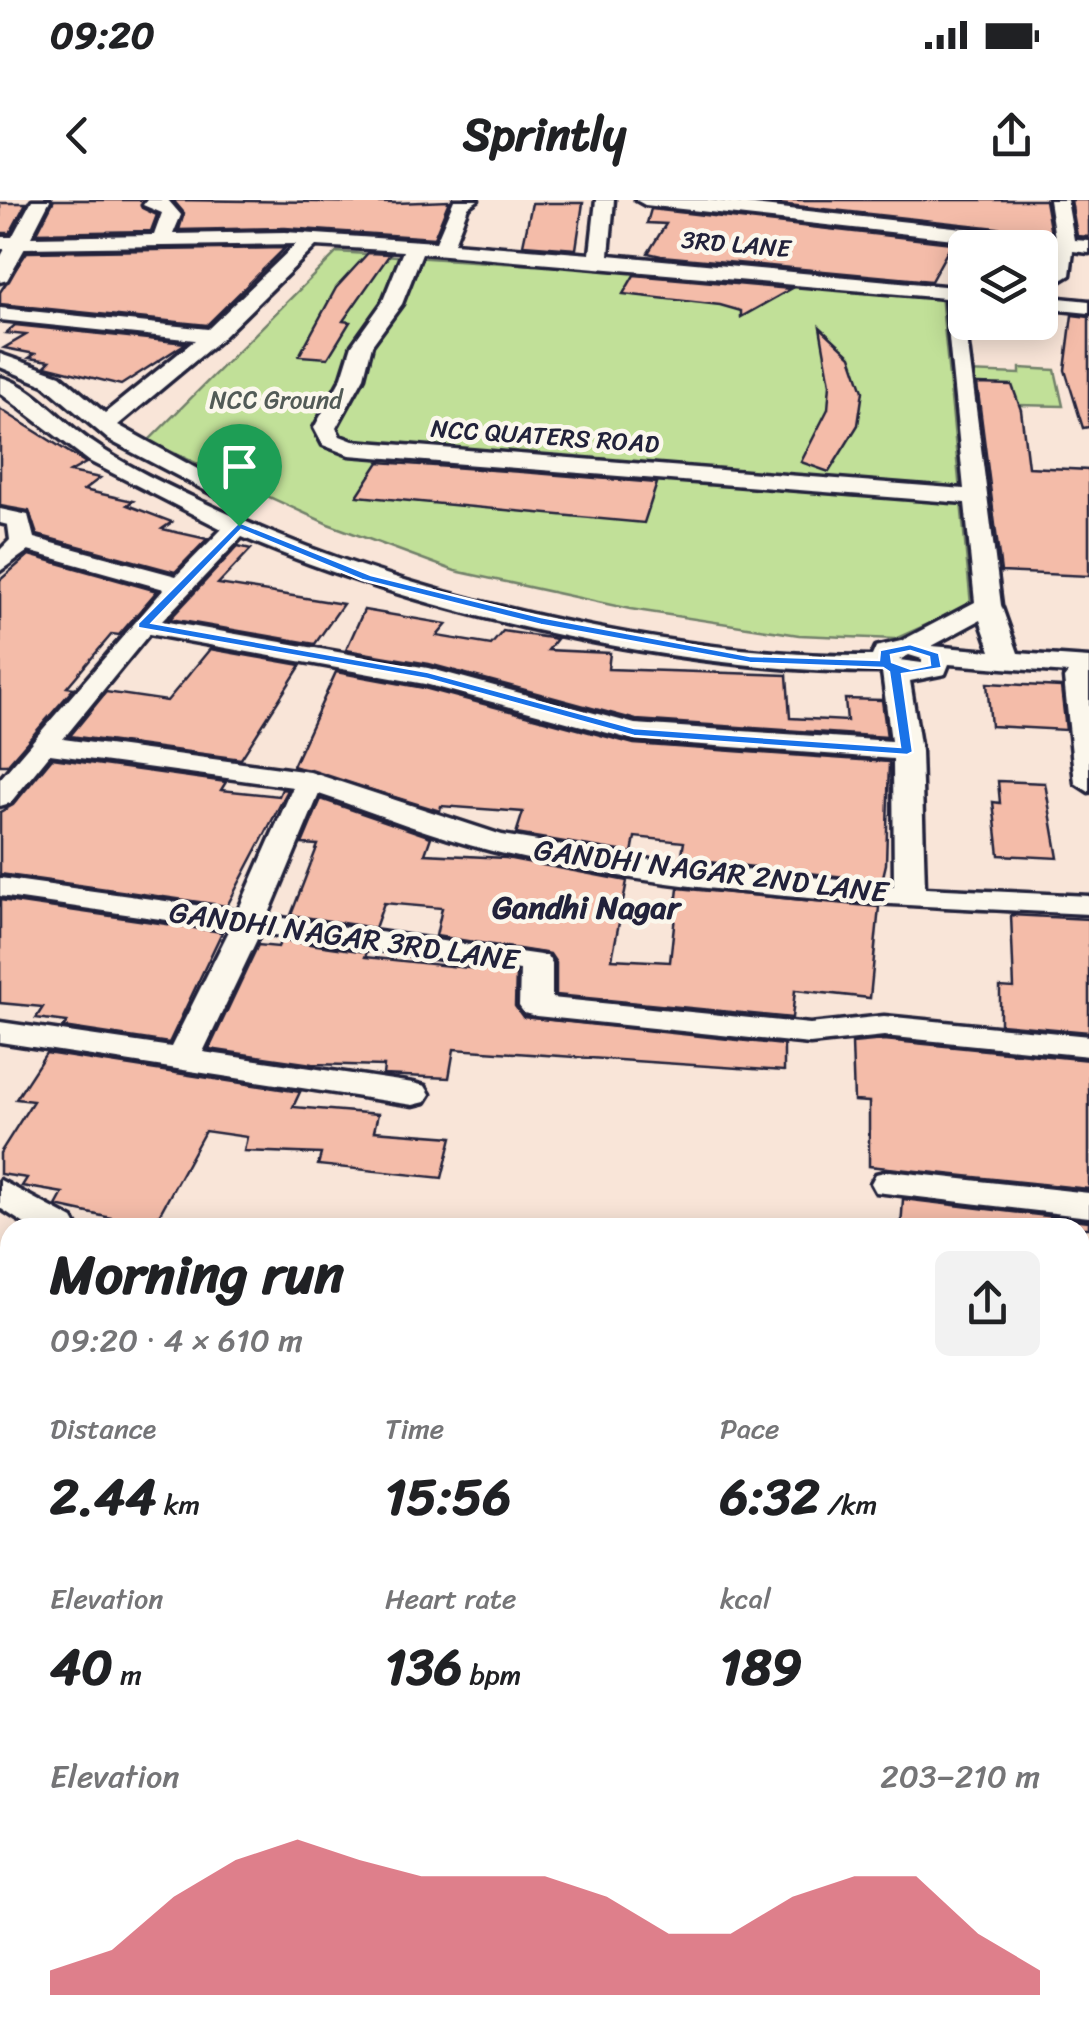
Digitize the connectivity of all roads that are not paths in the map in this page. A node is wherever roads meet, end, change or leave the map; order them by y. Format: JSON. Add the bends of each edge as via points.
{"nodes":[{"id":1,"x":41,"y":200,"type":"edge"},
{"id":2,"x":159,"y":200,"type":"edge"},
{"id":3,"x":469,"y":200,"type":"edge"},
{"id":4,"x":605,"y":200,"type":"edge"},
{"id":5,"x":645,"y":200,"type":"edge"},
{"id":6,"x":683,"y":200,"type":"edge"},
{"id":7,"x":1058,"y":200,"type":"edge"},
{"id":8,"x":941,"y":235,"type":"junction"},
{"id":9,"x":948,"y":237,"type":"edge"},
{"id":10,"x":161,"y":238,"type":"junction"},
{"id":11,"x":22,"y":240,"type":"junction"},
{"id":12,"x":311,"y":240,"type":"junction"},
{"id":13,"x":0,"y":242,"type":"edge"},
{"id":14,"x":1061,"y":245,"type":"junction"},
{"id":15,"x":416,"y":246,"type":"junction"},
{"id":16,"x":443,"y":247,"type":"junction"},
{"id":17,"x":1089,"y":247,"type":"edge"},
{"id":18,"x":598,"y":260,"type":"junction"},
{"id":19,"x":1058,"y":274,"type":"edge"},
{"id":20,"x":0,"y":276,"type":"edge"},
{"id":21,"x":948,"y":293,"type":"edge"},
{"id":22,"x":1058,"y":303,"type":"edge"},
{"id":23,"x":1089,"y":306,"type":"edge"},
{"id":24,"x":0,"y":314,"type":"edge"},
{"id":25,"x":213,"y":336,"type":"junction"},
{"id":26,"x":963,"y":340,"type":"edge"},
{"id":27,"x":0,"y":360,"type":"edge"},
{"id":28,"x":0,"y":383,"type":"edge"},
{"id":29,"x":104,"y":426,"type":"junction"},
{"id":30,"x":976,"y":497,"type":"junction"},
{"id":31,"x":14,"y":526,"type":"edge"},
{"id":32,"x":239,"y":526,"type":"junction"},
{"id":33,"x":0,"y":564,"type":"edge"},
{"id":34,"x":180,"y":585,"type":"junction"},
{"id":35,"x":988,"y":605,"type":"junction"},
{"id":36,"x":143,"y":626,"type":"junction"},
{"id":37,"x":1007,"y":658,"type":"junction"},
{"id":38,"x":908,"y":660,"type":"junction"},
{"id":39,"x":1086,"y":674,"type":"edge"},
{"id":40,"x":44,"y":746,"type":"junction"},
{"id":41,"x":907,"y":752,"type":"junction"},
{"id":42,"x":9,"y":772,"type":"edge"},
{"id":43,"x":310,"y":781,"type":"junction"},
{"id":44,"x":1089,"y":783,"type":"edge"},
{"id":45,"x":0,"y":797,"type":"edge"},
{"id":46,"x":0,"y":887,"type":"edge"},
{"id":47,"x":910,"y":896,"type":"junction"},
{"id":48,"x":1089,"y":905,"type":"edge"},
{"id":49,"x":249,"y":923,"type":"junction"},
{"id":50,"x":0,"y":1032,"type":"edge"},
{"id":51,"x":1089,"y":1046,"type":"edge"},
{"id":52,"x":181,"y":1062,"type":"junction"},
{"id":53,"x":412,"y":1094,"type":"dead end"},
{"id":54,"x":889,"y":1183,"type":"dead end"},
{"id":55,"x":0,"y":1192,"type":"edge"},
{"id":56,"x":1089,"y":1205,"type":"edge"},
{"id":57,"x":43,"y":1218,"type":"edge"}],
"edges":[{"from":1,"to":11,"type":"street"},
{"from":2,"to":10,"type":"street","via":[[152,205],[172,215]]},
{"from":3,"to":16,"type":"street","via":[[460,204]]},
{"from":4,"to":18,"type":"street"},
{"from":5,"to":8,"type":"street"},
{"from":6,"to":8,"type":"street","via":[[783,208]]},
{"from":7,"to":14,"type":"street","via":[[1066,228]]},
{"from":8,"to":9,"type":"street"},
{"from":8,"to":14,"type":"street"},
{"from":10,"to":11,"type":"street","name":"3RD LANE"},
{"from":10,"to":12,"type":"street","name":"3RD LANE"},
{"from":11,"to":13,"type":"street","name":"3RD LANE"},
{"from":11,"to":20,"type":"street"},
{"from":12,"to":15,"type":"street","name":"3RD LANE"},
{"from":12,"to":25,"type":"street"},
{"from":14,"to":17,"type":"street"},
{"from":14,"to":19,"type":"street"},
{"from":15,"to":16,"type":"street","name":"3RD LANE"},
{"from":15,"to":30,"type":"street","name":"NCC QUATERS ROAD","via":[[325,428],[330,440],[349,448]]},
{"from":16,"to":18,"type":"street","name":"3RD LANE"},
{"from":18,"to":21,"type":"street","name":"3RD LANE"},
{"from":22,"to":23,"type":"street"},
{"from":24,"to":25,"type":"street"},
{"from":25,"to":29,"type":"street"},
{"from":26,"to":30,"type":"street"},
{"from":27,"to":29,"type":"street","via":[[52,380]]},
{"from":28,"to":32,"type":"street","via":[[99,457]]},
{"from":29,"to":38,"type":"street","via":[[327,541],[405,569],[697,636]]},
{"from":30,"to":35,"type":"street"},
{"from":31,"to":33,"type":"street"},
{"from":31,"to":34,"type":"street"},
{"from":32,"to":34,"type":"street"},
{"from":32,"to":38,"type":"street","via":[[366,578],[541,621],[750,660]]},
{"from":34,"to":36,"type":"street"},
{"from":35,"to":37,"type":"street"},
{"from":35,"to":38,"type":"street"},
{"from":36,"to":40,"type":"street"},
{"from":36,"to":41,"type":"street","via":[[428,676],[634,732]]},
{"from":37,"to":38,"type":"street"},
{"from":37,"to":39,"type":"street"},
{"from":38,"to":39,"type":"street"},
{"from":38,"to":41,"type":"street"},
{"from":39,"to":44,"type":"street"},
{"from":40,"to":42,"type":"street"},
{"from":40,"to":43,"type":"street","name":"GANDHI NAGAR 2ND LANE"},
{"from":41,"to":47,"type":"street"},
{"from":42,"to":45,"type":"street"},
{"from":43,"to":47,"type":"street","name":"GANDHI NAGAR 2ND LANE","via":[[497,843],[644,868]]},
{"from":43,"to":49,"type":"street"},
{"from":46,"to":49,"type":"street","name":"GANDHI NAGAR 3RD LANE"},
{"from":47,"to":48,"type":"street","name":"GANDHI NAGAR 2ND LANE"},
{"from":49,"to":51,"type":"street","name":"GANDHI NAGAR 3RD LANE","via":[[536,963],[536,1006],[810,1034],[884,1026]]},
{"from":49,"to":52,"type":"street"},
{"from":50,"to":52,"type":"street"},
{"from":52,"to":53,"type":"street"},
{"from":54,"to":56,"type":"street"},
{"from":55,"to":57,"type":"street"}]}
